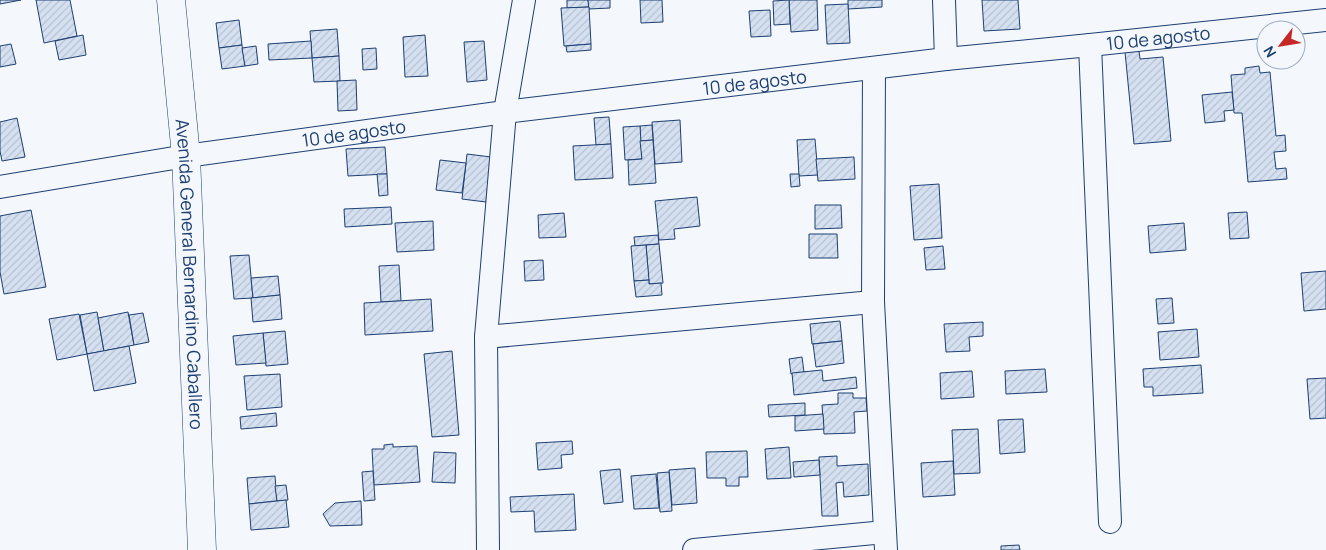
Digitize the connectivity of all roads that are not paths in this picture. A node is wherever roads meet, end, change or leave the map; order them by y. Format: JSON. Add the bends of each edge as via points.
{"nodes":[{"id":1,"x":171,"y":0,"type":"edge"},
{"id":2,"x":524,"y":0,"type":"edge"},
{"id":3,"x":944,"y":0,"type":"edge"},
{"id":4,"x":1326,"y":20,"type":"edge"},
{"id":5,"x":1090,"y":46,"type":"junction"},
{"id":6,"x":946,"y":59,"type":"junction"},
{"id":7,"x":874,"y":68,"type":"junction"},
{"id":8,"x":505,"y":112,"type":"junction"},
{"id":9,"x":186,"y":156,"type":"junction"},
{"id":10,"x":0,"y":187,"type":"edge"},
{"id":11,"x":873,"y":302,"type":"junction"},
{"id":12,"x":486,"y":338,"type":"junction"},
{"id":13,"x":1110,"y":522,"type":"dead end"},
{"id":14,"x":886,"y":541,"type":"edge"},
{"id":15,"x":202,"y":550,"type":"edge"},
{"id":16,"x":488,"y":550,"type":"edge"},
{"id":17,"x":694,"y":550,"type":"edge"}],
"edges":[{"from":1,"to":9,"type":"main road","name":"Avenida General Bernardino Caballero"},
{"from":2,"to":8,"type":"street"},
{"from":3,"to":6,"type":"street"},
{"from":4,"to":5,"type":"street","name":"10 de agosto"},
{"from":5,"to":6,"type":"street","name":"10 de agosto"},
{"from":5,"to":13,"type":"street"},
{"from":6,"to":7,"type":"street","name":"10 de agosto"},
{"from":7,"to":8,"type":"street","name":"10 de agosto"},
{"from":7,"to":11,"type":"street"},
{"from":8,"to":9,"type":"street","name":"10 de agosto"},
{"from":8,"to":12,"type":"street"},
{"from":9,"to":10,"type":"street","name":"10 de agosto"},
{"from":9,"to":15,"type":"main road","name":"Avenida General Bernardino Caballero"},
{"from":11,"to":12,"type":"street"},
{"from":11,"to":14,"type":"street"},
{"from":12,"to":16,"type":"street"},
{"from":14,"to":17,"type":"street"}]}
